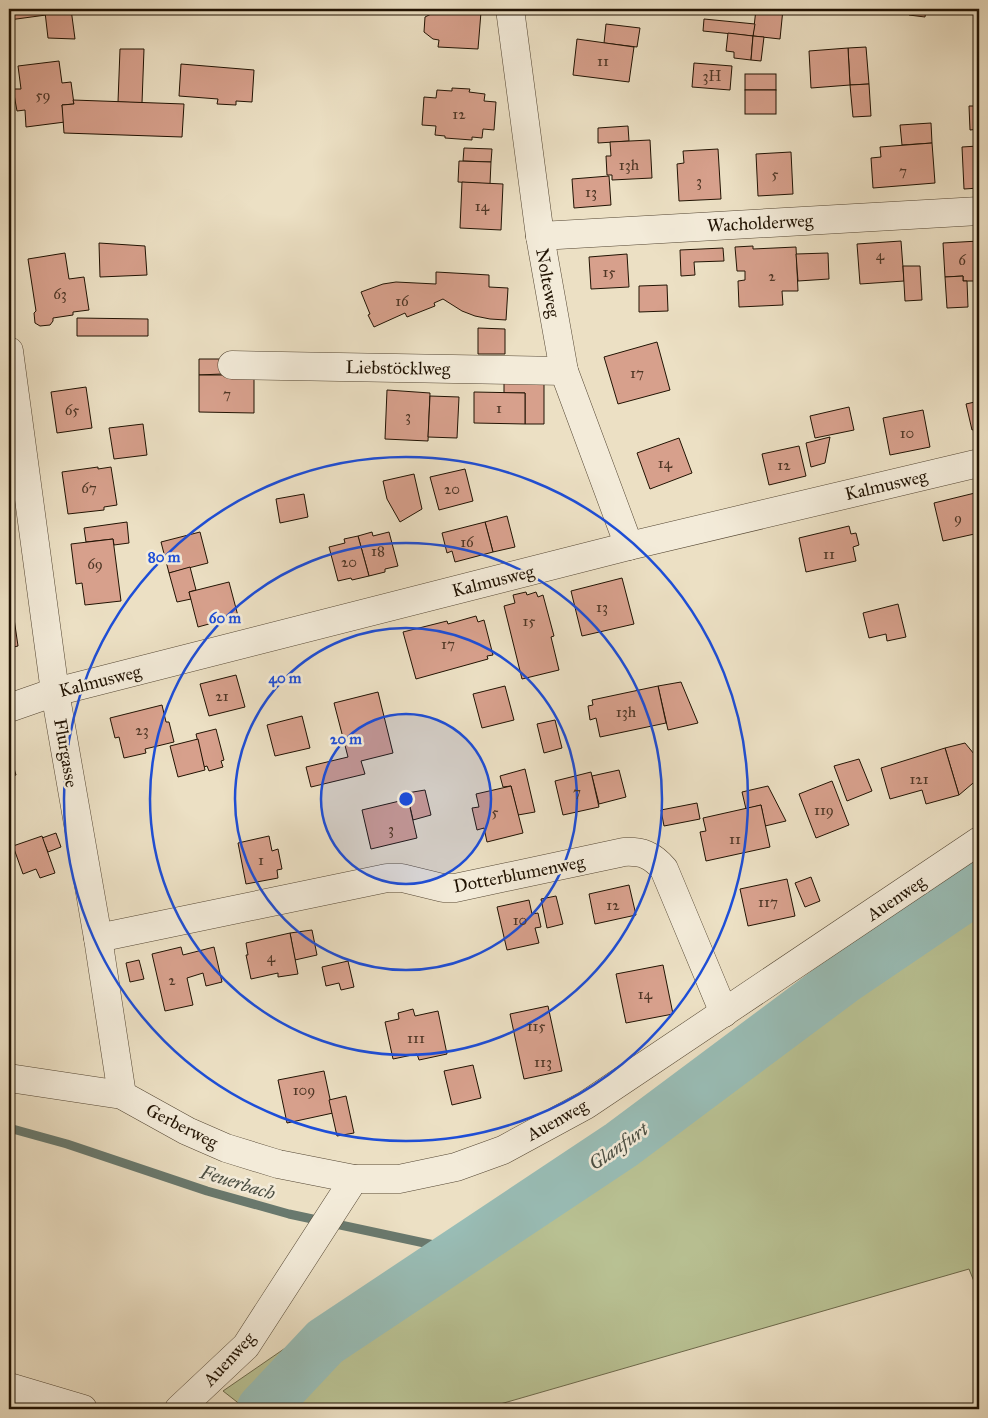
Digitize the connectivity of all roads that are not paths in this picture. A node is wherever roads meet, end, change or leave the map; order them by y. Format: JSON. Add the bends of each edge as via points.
{"nodes":[{"id":1,"x":510,"y":9,"type":"edge"},
{"id":2,"x":979,"y":211,"type":"edge"},
{"id":3,"x":540,"y":236,"type":"junction"},
{"id":4,"x":9,"y":351,"type":"edge"},
{"id":5,"x":232,"y":365,"type":"dead end"},
{"id":6,"x":564,"y":371,"type":"junction"},
{"id":7,"x":979,"y":463,"type":"edge"},
{"id":8,"x":629,"y":546,"type":"junction"},
{"id":9,"x":55,"y":692,"type":"junction"},
{"id":10,"x":9,"y":708,"type":"edge"},
{"id":11,"x":979,"y":842,"type":"edge"},
{"id":12,"x":98,"y":938,"type":"junction"},
{"id":13,"x":724,"y":1013,"type":"junction"},
{"id":14,"x":9,"y":1078,"type":"edge"},
{"id":15,"x":122,"y":1094,"type":"junction"},
{"id":16,"x":349,"y":1188,"type":"junction"},
{"id":17,"x":9,"y":1387,"type":"edge"},
{"id":18,"x":83,"y":1409,"type":"edge"},
{"id":19,"x":179,"y":1409,"type":"edge"}],
"edges":[{"from":1,"to":3,"type":"street","name":"Nolteweg"},
{"from":2,"to":3,"type":"street","name":"Wacholderweg"},
{"from":3,"to":6,"type":"street","name":"Nolteweg"},
{"from":4,"to":9,"type":"street","name":"Flurgasse"},
{"from":5,"to":6,"type":"street","name":"Liebstöcklweg"},
{"from":6,"to":8,"type":"street","name":"Nolteweg"},
{"from":7,"to":8,"type":"street","name":"Kalmusweg"},
{"from":8,"to":9,"type":"street","name":"Kalmusweg"},
{"from":9,"to":10,"type":"street","name":"Kalmusweg"},
{"from":9,"to":12,"type":"street","name":"Flurgasse"},
{"from":11,"to":13,"type":"street","name":"Auenweg"},
{"from":12,"to":13,"type":"street","name":"Dotterblumenweg","via":[[386,878],[455,888],[636,852],[648,854],[664,869]]},
{"from":12,"to":15,"type":"street","name":"Flurgasse"},
{"from":13,"to":16,"type":"street","name":"Auenweg","via":[[586,1104],[503,1150],[456,1168]]},
{"from":14,"to":15,"type":"street","name":"Gerberweg"},
{"from":15,"to":16,"type":"street","name":"Gerberweg","via":[[187,1131],[226,1148]]},
{"from":16,"to":19,"type":"street","name":"Auenweg","via":[[246,1346]]},
{"from":17,"to":18,"type":"street"}]}
